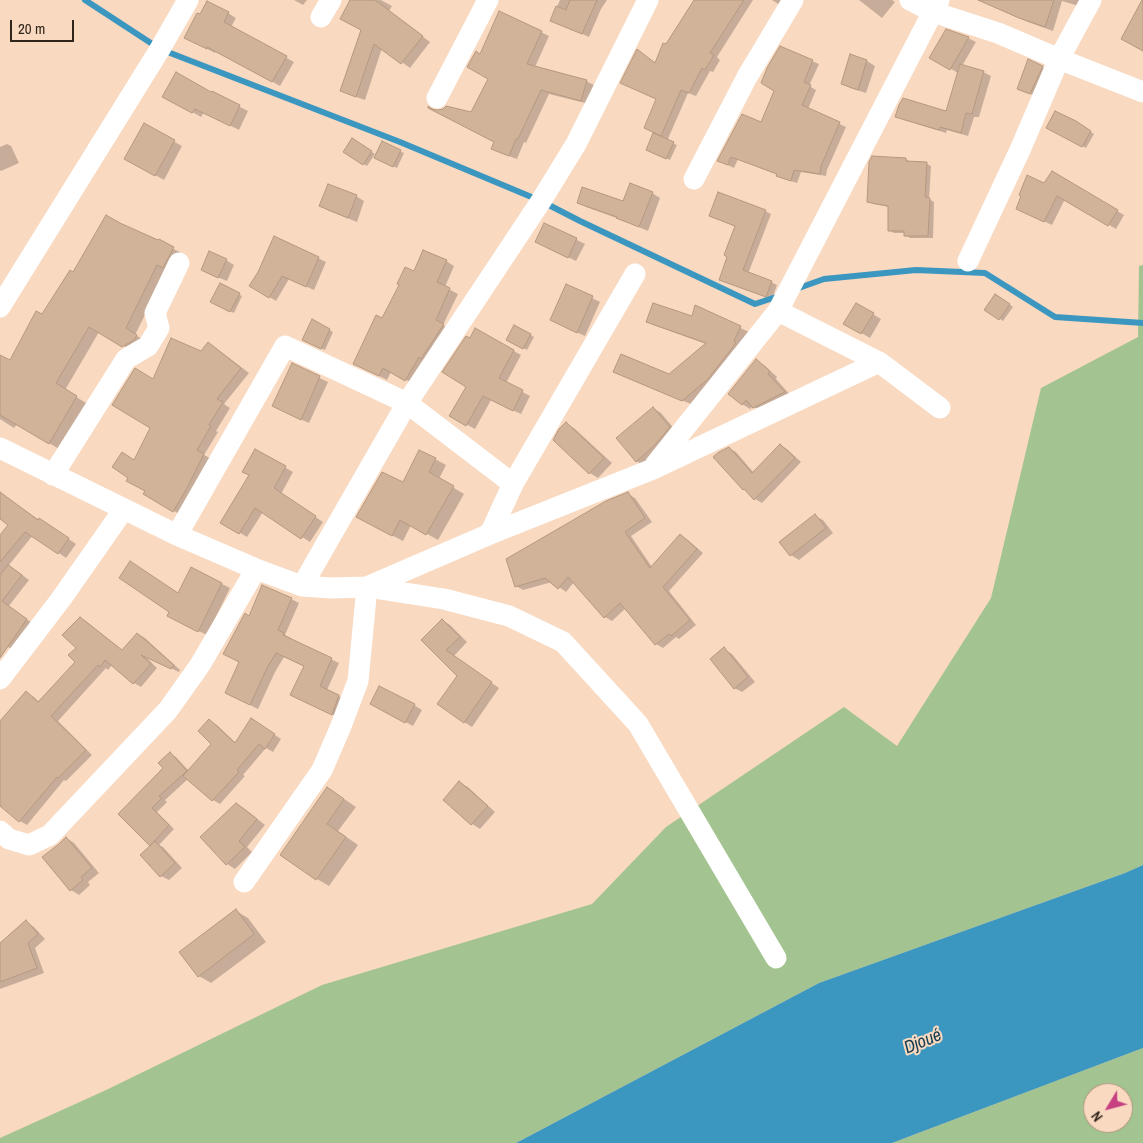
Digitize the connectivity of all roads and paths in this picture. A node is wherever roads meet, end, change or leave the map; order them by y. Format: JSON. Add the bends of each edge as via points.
{"nodes":[{"id":1,"x":188,"y":0,"type":"edge"},
{"id":2,"x":488,"y":0,"type":"edge"},
{"id":3,"x":648,"y":0,"type":"edge"},
{"id":4,"x":793,"y":0,"type":"edge"},
{"id":5,"x":910,"y":0,"type":"edge"},
{"id":6,"x":1091,"y":0,"type":"edge"},
{"id":7,"x":936,"y":6,"type":"edge"},
{"id":8,"x":1059,"y":59,"type":"junction"},
{"id":9,"x":1143,"y":92,"type":"edge"},
{"id":10,"x":437,"y":98,"type":"dead end"},
{"id":11,"x":694,"y":179,"type":"dead end"},
{"id":12,"x":968,"y":261,"type":"dead end"},
{"id":13,"x":179,"y":263,"type":"dead end"},
{"id":14,"x":635,"y":274,"type":"dead end"},
{"id":15,"x":0,"y":307,"type":"edge"},
{"id":16,"x":778,"y":311,"type":"junction"},
{"id":17,"x":879,"y":362,"type":"junction"},
{"id":18,"x":407,"y":403,"type":"junction"},
{"id":19,"x":940,"y":408,"type":"dead end"},
{"id":20,"x":0,"y":448,"type":"edge"},
{"id":21,"x":653,"y":469,"type":"junction"},
{"id":22,"x":53,"y":475,"type":"junction"},
{"id":23,"x":513,"y":484,"type":"junction"},
{"id":24,"x":124,"y":509,"type":"junction"},
{"id":25,"x":490,"y":534,"type":"junction"},
{"id":26,"x":177,"y":535,"type":"junction"},
{"id":27,"x":256,"y":569,"type":"junction"},
{"id":28,"x":302,"y":586,"type":"junction"},
{"id":29,"x":367,"y":587,"type":"junction"},
{"id":30,"x":0,"y":679,"type":"edge"},
{"id":31,"x":0,"y":831,"type":"edge"},
{"id":32,"x":244,"y":882,"type":"dead end"},
{"id":33,"x":776,"y":958,"type":"dead end"}],
"edges":[{"from":1,"to":15,"type":"street"},
{"from":2,"to":10,"type":"street"},
{"from":3,"to":18,"type":"street","via":[[576,144]]},
{"from":4,"to":11,"type":"street","via":[[747,77]]},
{"from":5,"to":7,"type":"street"},
{"from":6,"to":8,"type":"street"},
{"from":7,"to":8,"type":"street"},
{"from":7,"to":16,"type":"street"},
{"from":8,"to":9,"type":"street"},
{"from":8,"to":12,"type":"street"},
{"from":13,"to":22,"type":"street","via":[[155,313],[159,328],[148,346],[126,359]]},
{"from":14,"to":23,"type":"street"},
{"from":16,"to":17,"type":"street"},
{"from":16,"to":21,"type":"street"},
{"from":17,"to":19,"type":"street"},
{"from":17,"to":21,"type":"street"},
{"from":18,"to":23,"type":"street"},
{"from":18,"to":26,"type":"street","via":[[285,346]]},
{"from":18,"to":28,"type":"street"},
{"from":20,"to":22,"type":"street"},
{"from":21,"to":25,"type":"street"},
{"from":22,"to":24,"type":"street"},
{"from":23,"to":25,"type":"street"},
{"from":24,"to":26,"type":"street"},
{"from":24,"to":30,"type":"street","via":[[62,599]]},
{"from":25,"to":29,"type":"street"},
{"from":26,"to":27,"type":"street"},
{"from":27,"to":28,"type":"street"},
{"from":27,"to":31,"type":"street","via":[[200,665],[168,710],[50,835],[29,845],[9,839]]},
{"from":28,"to":29,"type":"street"},
{"from":29,"to":32,"type":"street","via":[[358,681],[341,726],[322,770]]},
{"from":29,"to":33,"type":"street","via":[[444,599],[509,616],[563,642],[638,724]]}]}
